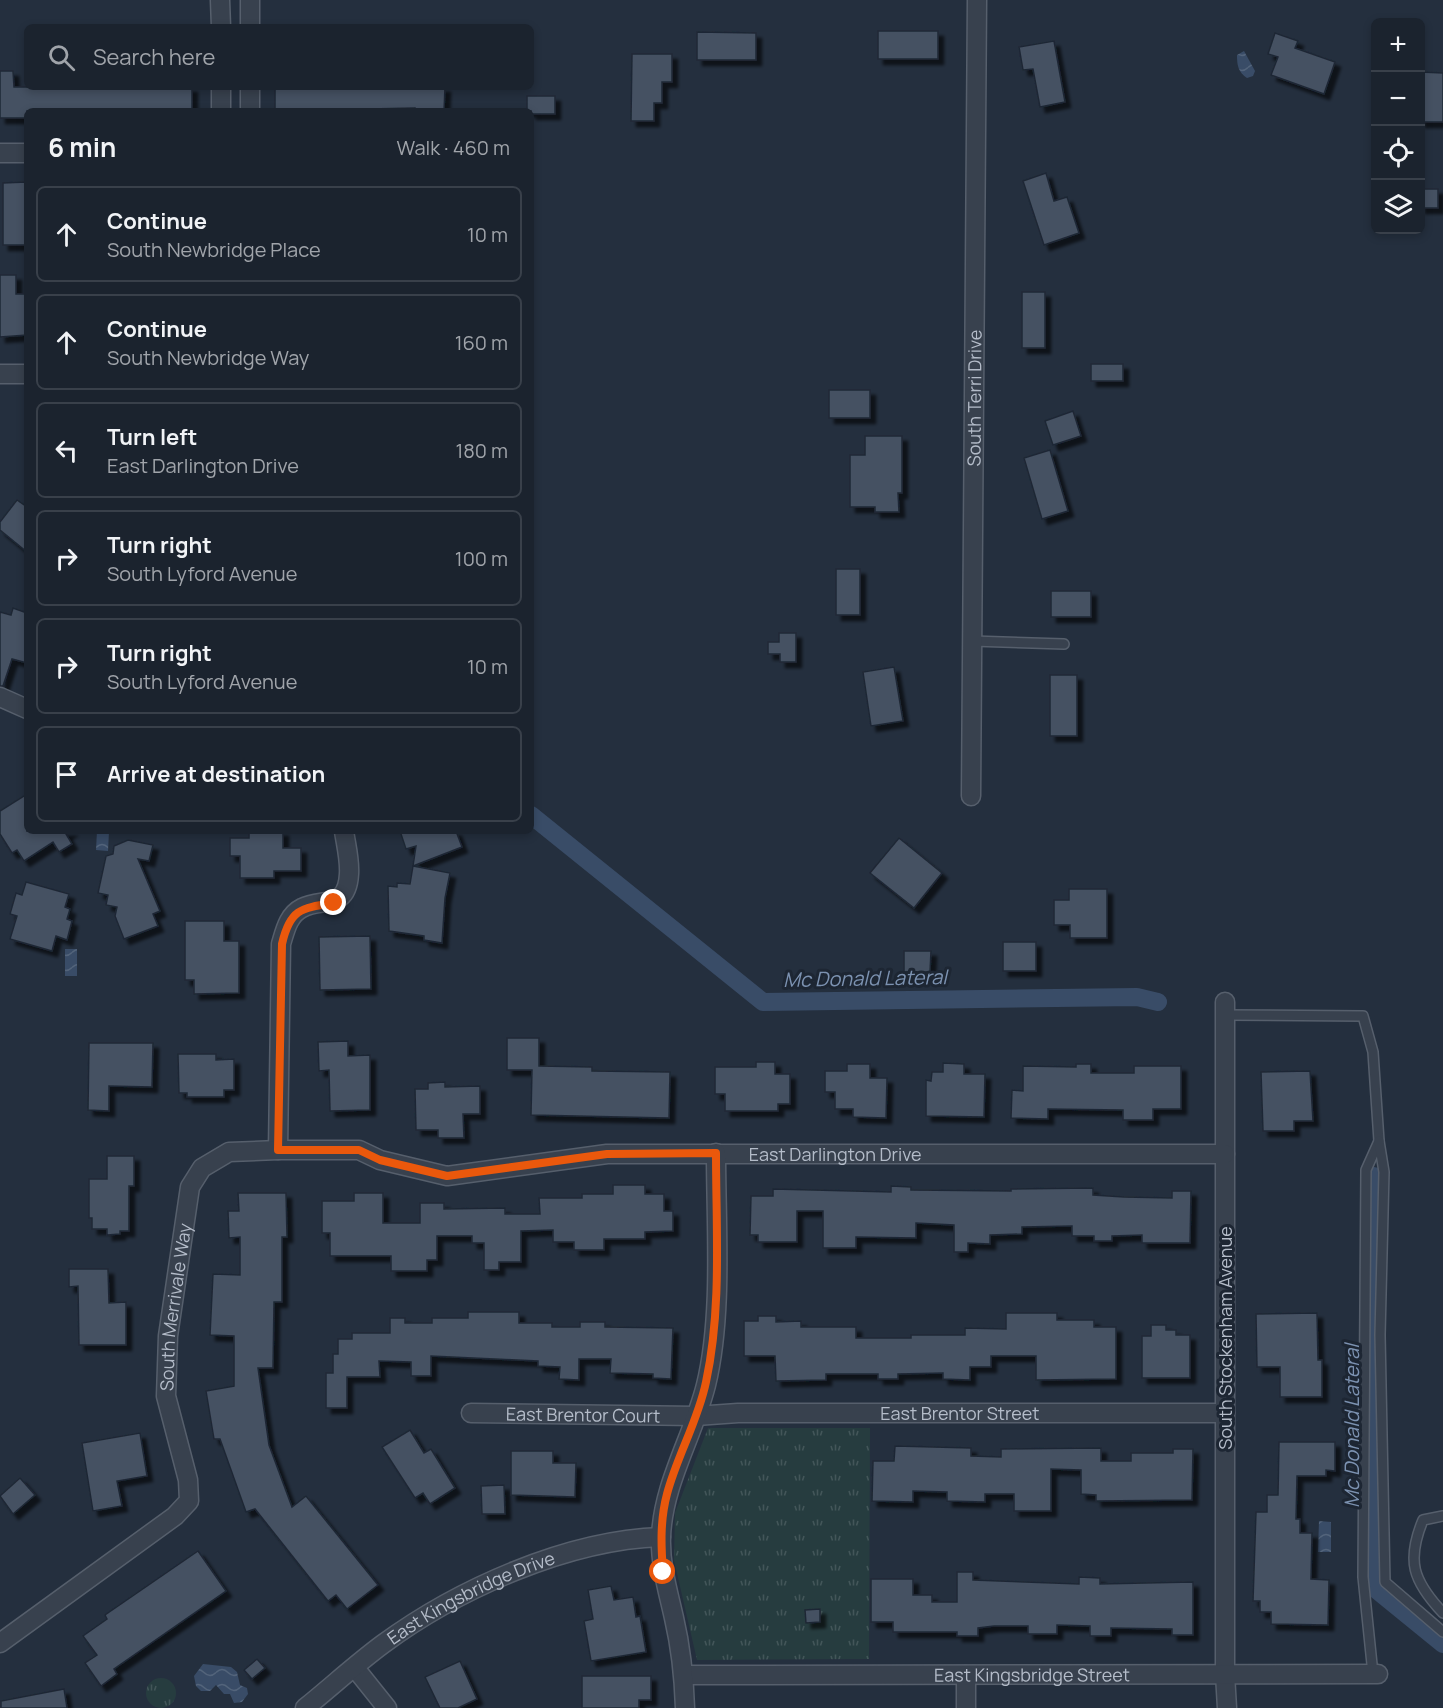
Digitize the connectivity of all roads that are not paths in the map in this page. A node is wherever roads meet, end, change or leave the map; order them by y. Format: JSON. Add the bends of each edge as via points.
{"nodes":[{"id":1,"x":220,"y":0,"type":"edge"},
{"id":2,"x":250,"y":0,"type":"edge"},
{"id":3,"x":977,"y":0,"type":"edge"},
{"id":4,"x":220,"y":24,"type":"edge"},
{"id":5,"x":250,"y":24,"type":"edge"},
{"id":6,"x":221,"y":90,"type":"edge"},
{"id":7,"x":250,"y":90,"type":"edge"},
{"id":8,"x":221,"y":108,"type":"edge"},
{"id":9,"x":250,"y":108,"type":"edge"},
{"id":10,"x":0,"y":153,"type":"edge"},
{"id":11,"x":24,"y":153,"type":"edge"},
{"id":12,"x":0,"y":374,"type":"edge"},
{"id":13,"x":24,"y":374,"type":"edge"},
{"id":14,"x":972,"y":641,"type":"junction"},
{"id":15,"x":1064,"y":644,"type":"dead end"},
{"id":16,"x":0,"y":697,"type":"edge"},
{"id":17,"x":24,"y":708,"type":"edge"},
{"id":18,"x":970,"y":796,"type":"dead end"},
{"id":19,"x":344,"y":834,"type":"edge"},
{"id":20,"x":1225,"y":1009,"type":"joint"},
{"id":21,"x":1379,"y":1141,"type":"junction"},
{"id":22,"x":278,"y":1150,"type":"junction"},
{"id":23,"x":716,"y":1153,"type":"junction"},
{"id":24,"x":1225,"y":1154,"type":"junction"},
{"id":25,"x":202,"y":1168,"type":"joint"},
{"id":26,"x":471,"y":1413,"type":"dead end"},
{"id":27,"x":1225,"y":1413,"type":"junction"},
{"id":28,"x":696,"y":1416,"type":"junction"},
{"id":29,"x":1443,"y":1516,"type":"edge"},
{"id":30,"x":661,"y":1537,"type":"junction"},
{"id":31,"x":1443,"y":1613,"type":"edge"},
{"id":32,"x":1443,"y":1632,"type":"edge"},
{"id":33,"x":0,"y":1643,"type":"edge"},
{"id":34,"x":355,"y":1668,"type":"junction"},
{"id":35,"x":1225,"y":1674,"type":"junction"},
{"id":36,"x":1376,"y":1674,"type":"joint"},
{"id":37,"x":684,"y":1675,"type":"junction"},
{"id":38,"x":966,"y":1675,"type":"junction"},
{"id":39,"x":305,"y":1708,"type":"edge"},
{"id":40,"x":387,"y":1708,"type":"edge"},
{"id":41,"x":685,"y":1708,"type":"edge"},
{"id":42,"x":966,"y":1708,"type":"edge"},
{"id":43,"x":1227,"y":1708,"type":"edge"}],
"edges":[{"from":1,"to":4,"type":"street"},
{"from":2,"to":5,"type":"street"},
{"from":3,"to":14,"type":"street","name":"South Terri Drive"},
{"from":6,"to":8,"type":"street"},
{"from":7,"to":9,"type":"street"},
{"from":10,"to":11,"type":"street"},
{"from":12,"to":13,"type":"street"},
{"from":14,"to":15,"type":"lane"},
{"from":14,"to":18,"type":"street","name":"South Terri Drive"},
{"from":16,"to":17,"type":"street"},
{"from":19,"to":22,"type":"street","via":[[349,875],[344,892],[334,903],[302,908],[286,924],[282,944]]},
{"from":20,"to":21,"type":"lane","via":[[1363,1016],[1373,1052]]},
{"from":20,"to":24,"type":"street","name":"South Stockenham Avenue"},
{"from":21,"to":32,"type":"lane","via":[[1384,1172],[1380,1335],[1385,1582]]},
{"from":21,"to":36,"type":"lane","via":[[1366,1170],[1363,1577]]},
{"from":22,"to":23,"type":"street","name":"East Darlington Drive","via":[[359,1150],[380,1160],[447,1176],[607,1154]]},
{"from":22,"to":25,"type":"street","name":"East Darlington Drive","via":[[229,1152]]},
{"from":23,"to":24,"type":"street","name":"East Darlington Drive"},
{"from":23,"to":28,"type":"street","via":[[713,1347]]},
{"from":24,"to":27,"type":"street","name":"South Stockenham Avenue"},
{"from":25,"to":33,"type":"street","name":"South Merrivale Way","via":[[190,1187],[168,1346],[166,1396],[188,1480],[189,1501],[175,1516]]},
{"from":26,"to":28,"type":"street","name":"East Brentor Court"},
{"from":27,"to":28,"type":"street","name":"East Brentor Street"},
{"from":27,"to":35,"type":"street","name":"South Stockenham Avenue"},
{"from":28,"to":30,"type":"street","via":[[666,1496]]},
{"from":29,"to":31,"type":"lane","via":[[1423,1520],[1414,1540],[1413,1564],[1419,1584]]},
{"from":30,"to":34,"type":"street","name":"East Kingsbridge Drive","via":[[632,1538],[574,1551],[500,1578],[431,1612]]},
{"from":30,"to":37,"type":"street","via":[[663,1572]]},
{"from":34,"to":39,"type":"street","name":"East Kingsbridge Drive"},
{"from":34,"to":40,"type":"street"},
{"from":35,"to":36,"type":"street","name":"East Kingsbridge Street"},
{"from":35,"to":38,"type":"street","name":"East Kingsbridge Street"},
{"from":35,"to":43,"type":"street","name":"South Stockenham Avenue"},
{"from":37,"to":38,"type":"street","name":"East Kingsbridge Street"},
{"from":37,"to":41,"type":"street"},
{"from":38,"to":42,"type":"street"}]}
